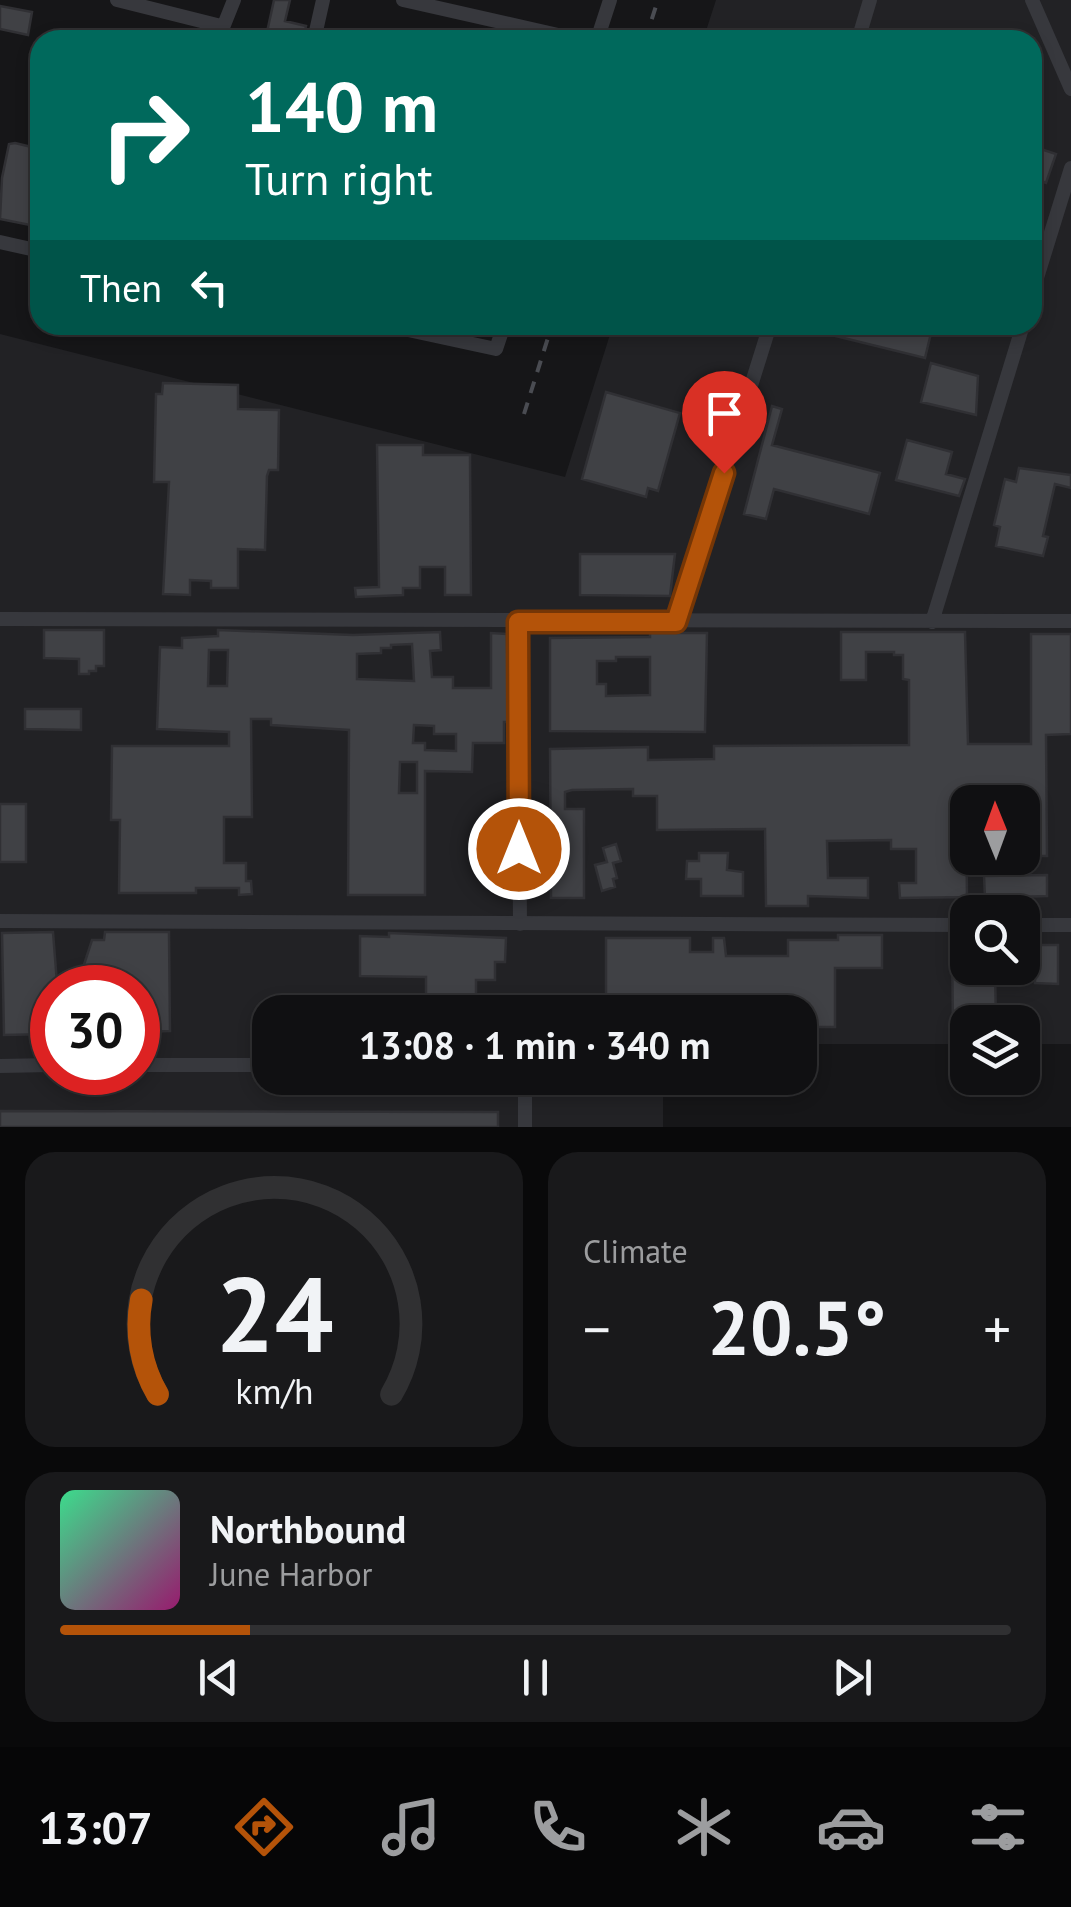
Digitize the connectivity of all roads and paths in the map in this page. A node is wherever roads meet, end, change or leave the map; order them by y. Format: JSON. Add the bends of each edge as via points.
{"nodes":[{"id":1,"x":118,"y":0,"type":"edge"},
{"id":2,"x":234,"y":0,"type":"edge"},
{"id":3,"x":323,"y":0,"type":"edge"},
{"id":4,"x":403,"y":0,"type":"edge"},
{"id":5,"x":610,"y":0,"type":"edge"},
{"id":6,"x":870,"y":0,"type":"edge"},
{"id":7,"x":1032,"y":0,"type":"edge"},
{"id":8,"x":211,"y":30,"type":"edge"},
{"id":9,"x":222,"y":30,"type":"edge"},
{"id":10,"x":316,"y":30,"type":"edge"},
{"id":11,"x":536,"y":30,"type":"edge"},
{"id":12,"x":600,"y":30,"type":"edge"},
{"id":13,"x":861,"y":30,"type":"edge"},
{"id":14,"x":1071,"y":89,"type":"edge"},
{"id":15,"x":1071,"y":168,"type":"edge"},
{"id":16,"x":0,"y":242,"type":"edge"},
{"id":17,"x":30,"y":248,"type":"edge"},
{"id":18,"x":1042,"y":262,"type":"edge"},
{"id":19,"x":431,"y":335,"type":"edge"},
{"id":20,"x":501,"y":335,"type":"edge"},
{"id":21,"x":767,"y":335,"type":"edge"},
{"id":22,"x":1020,"y":335,"type":"edge"},
{"id":23,"x":0,"y":619,"type":"edge"},
{"id":24,"x":1071,"y":621,"type":"edge"},
{"id":25,"x":518,"y":622,"type":"junction"},
{"id":26,"x":676,"y":622,"type":"junction"},
{"id":27,"x":932,"y":622,"type":"junction"},
{"id":28,"x":0,"y":921,"type":"edge"},
{"id":29,"x":520,"y":924,"type":"junction"},
{"id":30,"x":950,"y":925,"type":"edge"},
{"id":31,"x":1040,"y":925,"type":"edge"},
{"id":32,"x":1071,"y":925,"type":"edge"},
{"id":33,"x":160,"y":1065,"type":"edge"},
{"id":34,"x":252,"y":1065,"type":"edge"},
{"id":35,"x":0,"y":1066,"type":"edge"},
{"id":36,"x":30,"y":1066,"type":"edge"},
{"id":37,"x":526,"y":1095,"type":"edge"},
{"id":38,"x":525,"y":1127,"type":"edge"}],
"edges":[{"from":1,"to":8,"type":"street"},
{"from":2,"to":9,"type":"street"},
{"from":3,"to":10,"type":"street"},
{"from":4,"to":11,"type":"street"},
{"from":5,"to":12,"type":"street"},
{"from":6,"to":13,"type":"street"},
{"from":7,"to":14,"type":"street"},
{"from":15,"to":18,"type":"street"},
{"from":16,"to":17,"type":"street"},
{"from":19,"to":20,"type":"street","via":[[496,349]]},
{"from":21,"to":26,"type":"street"},
{"from":22,"to":27,"type":"street"},
{"from":23,"to":25,"type":"street"},
{"from":24,"to":27,"type":"street"},
{"from":25,"to":26,"type":"street"},
{"from":25,"to":29,"type":"street"},
{"from":26,"to":27,"type":"street"},
{"from":28,"to":29,"type":"street"},
{"from":29,"to":30,"type":"street"},
{"from":31,"to":32,"type":"street"},
{"from":33,"to":34,"type":"street"},
{"from":35,"to":36,"type":"street"},
{"from":37,"to":38,"type":"street"}]}
